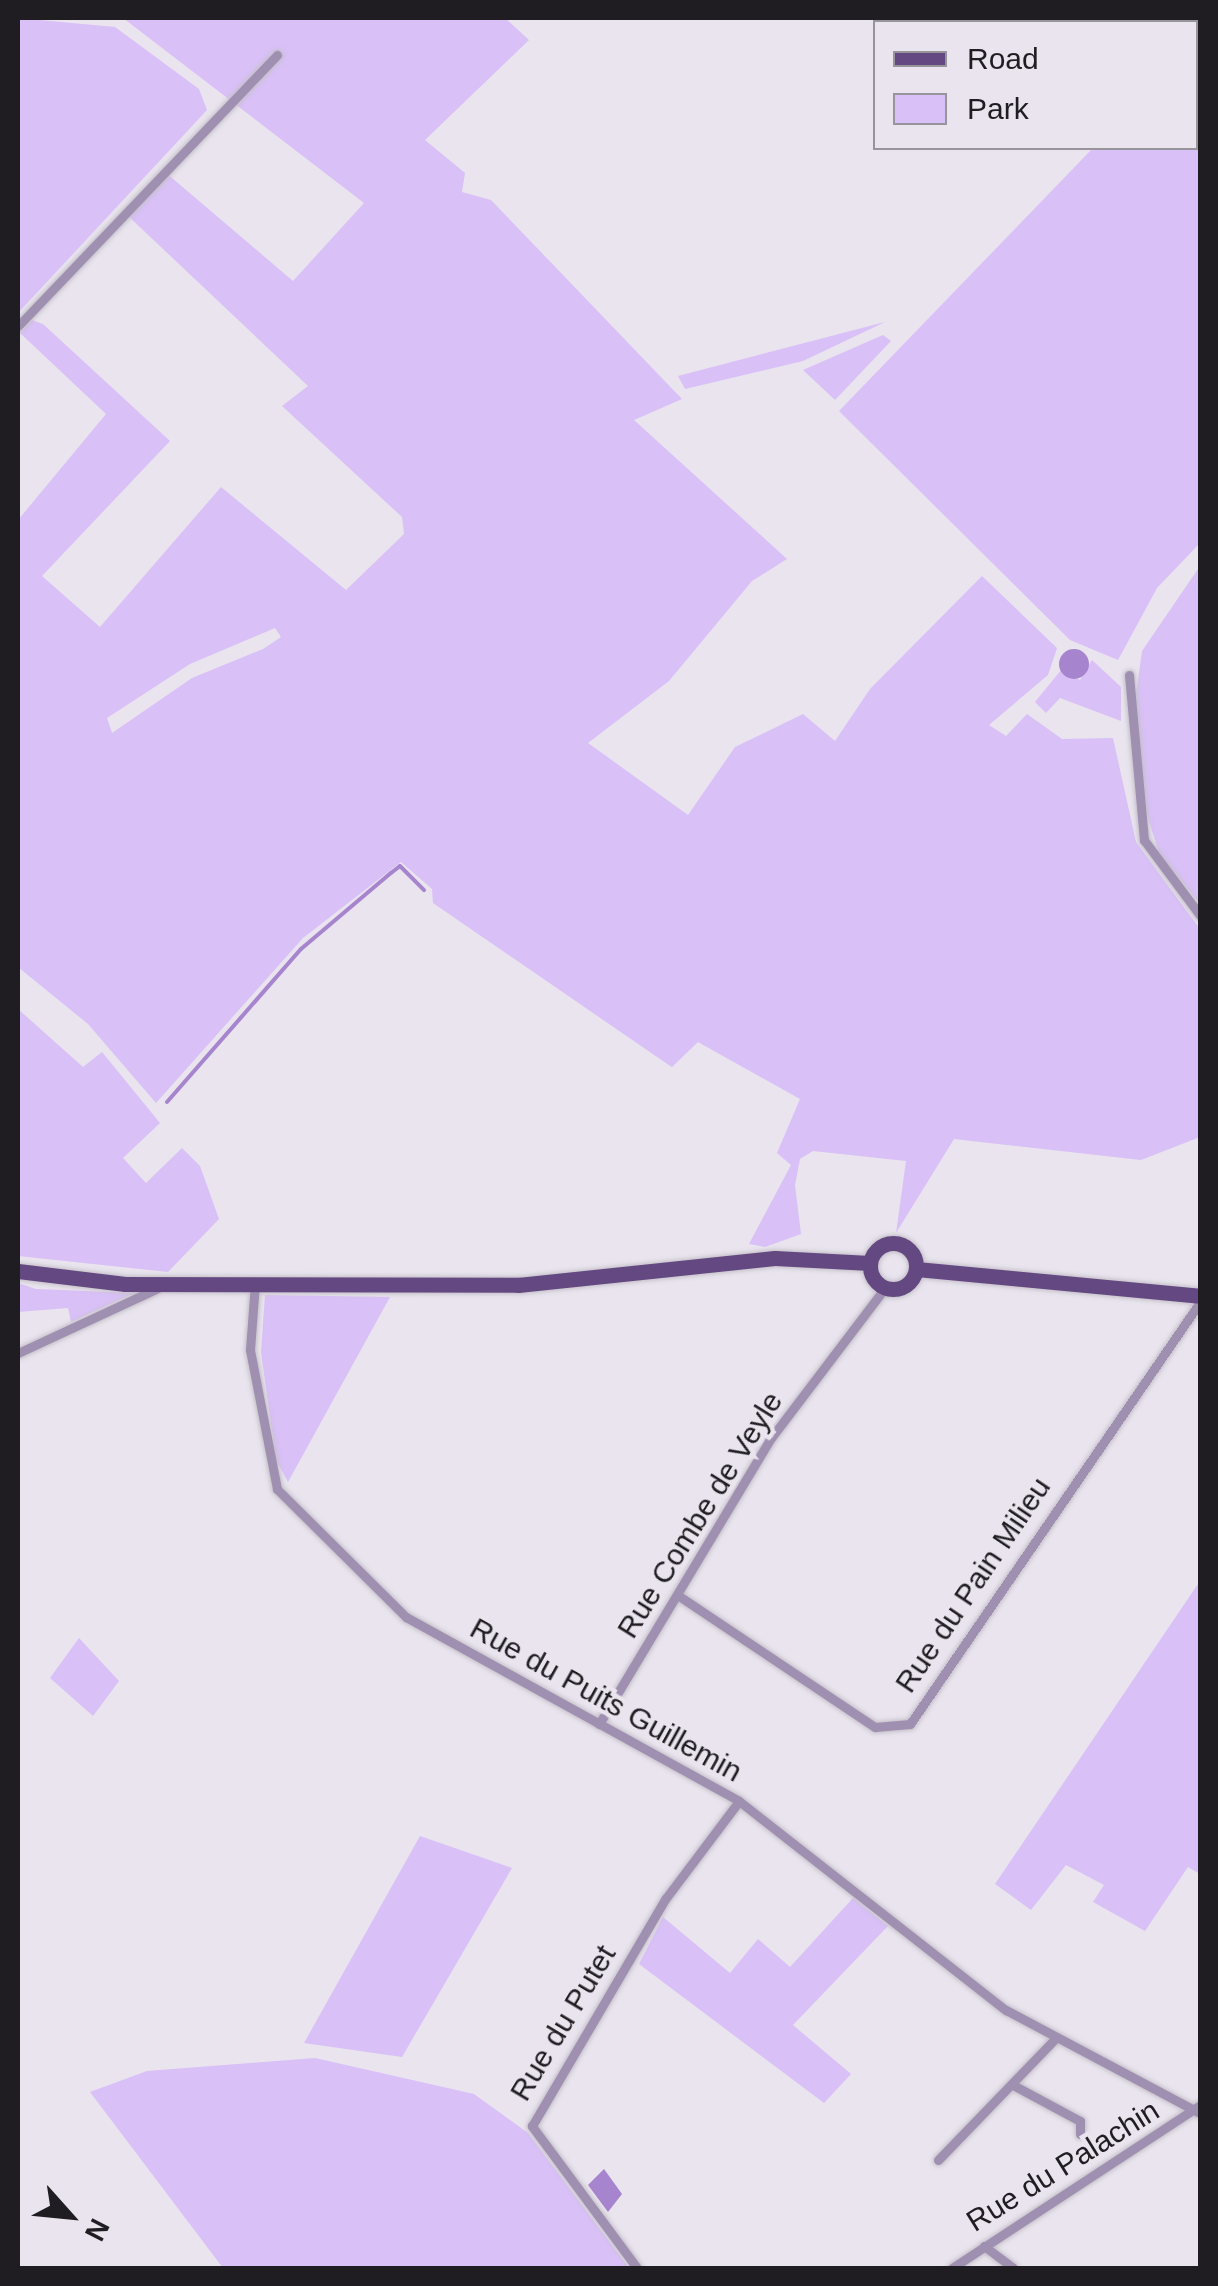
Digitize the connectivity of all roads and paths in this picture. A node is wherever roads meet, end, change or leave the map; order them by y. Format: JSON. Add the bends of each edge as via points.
{"nodes":[{"id":1,"x":277,"y":55,"type":"dead end"},
{"id":2,"x":18,"y":326,"type":"edge"},
{"id":3,"x":1129,"y":675,"type":"dead end"},
{"id":4,"x":1200,"y":915,"type":"edge"},
{"id":5,"x":870,"y":1263,"type":"junction"},
{"id":6,"x":916,"y":1269,"type":"junction"},
{"id":7,"x":18,"y":1272,"type":"edge"},
{"id":8,"x":255,"y":1284,"type":"junction"},
{"id":9,"x":165,"y":1285,"type":"junction"},
{"id":10,"x":886,"y":1288,"type":"junction"},
{"id":11,"x":1200,"y":1299,"type":"edge"},
{"id":12,"x":18,"y":1353,"type":"edge"},
{"id":13,"x":679,"y":1596,"type":"junction"},
{"id":14,"x":598,"y":1724,"type":"junction"},
{"id":15,"x":739,"y":1801,"type":"junction"},
{"id":16,"x":1055,"y":2039,"type":"junction"},
{"id":17,"x":1013,"y":2084,"type":"junction"},
{"id":18,"x":1198,"y":2110,"type":"edge"},
{"id":19,"x":1080,"y":2134,"type":"dead end"},
{"id":20,"x":938,"y":2160,"type":"dead end"},
{"id":21,"x":984,"y":2246,"type":"junction"},
{"id":22,"x":637,"y":2268,"type":"edge"},
{"id":23,"x":952,"y":2268,"type":"edge"},
{"id":24,"x":1013,"y":2268,"type":"edge"}],
"edges":[{"from":1,"to":2,"type":"street"},
{"from":3,"to":4,"type":"street","via":[[1144,840]]},
{"from":5,"to":6,"type":"main road","via":[[884,1245],[900,1244]]},
{"from":5,"to":8,"type":"main road","via":[[774,1258],[591,1283]]},
{"from":5,"to":10,"type":"main road"},
{"from":6,"to":10,"type":"main road","via":[[908,1284]]},
{"from":6,"to":11,"type":"main road"},
{"from":7,"to":9,"type":"main road"},
{"from":8,"to":9,"type":"main road"},
{"from":8,"to":14,"type":"street","name":"Rue du Puits Guillemin","via":[[250,1350],[269,1472],[298,1518],[418,1626]]},
{"from":9,"to":12,"type":"street"},
{"from":10,"to":13,"type":"street","name":"Rue Combe de Veyle","via":[[770,1438]]},
{"from":11,"to":13,"type":"street","name":"Rue du Pain Milieu","via":[[910,1724],[874,1726]]},
{"from":13,"to":14,"type":"street","name":"Rue Combe de Veyle"},
{"from":14,"to":15,"type":"street","name":"Rue du Puits Guillemin"},
{"from":15,"to":16,"type":"street","name":"Rue du Puits Guillemin","via":[[1006,2010]]},
{"from":15,"to":22,"type":"street","name":"Rue du Putet","via":[[666,1898],[532,2126]]},
{"from":16,"to":17,"type":"street"},
{"from":16,"to":18,"type":"street","name":"Rue du Puits Guillemin"},
{"from":17,"to":19,"type":"street","via":[[1080,2121]]},
{"from":17,"to":20,"type":"street"},
{"from":18,"to":21,"type":"street","name":"Rue du Palachin"},
{"from":21,"to":23,"type":"street","name":"Rue du Palachin"},
{"from":21,"to":24,"type":"street"}]}
